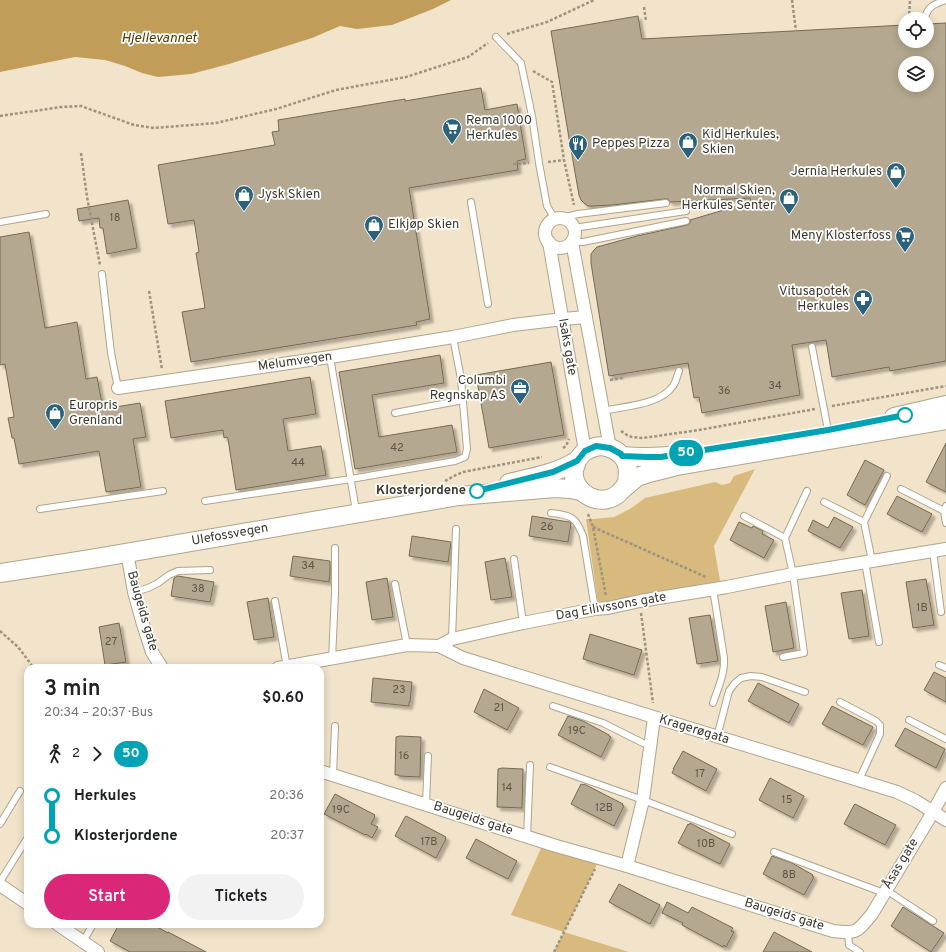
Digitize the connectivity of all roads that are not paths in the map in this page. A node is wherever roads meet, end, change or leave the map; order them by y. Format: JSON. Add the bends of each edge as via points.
{"nodes":[{"id":1,"x":946,"y":0,"type":"edge"},
{"id":2,"x":928,"y":12,"type":"edge"},
{"id":3,"x":496,"y":37,"type":"road end"},
{"id":4,"x":471,"y":202,"type":"dead end"},
{"id":5,"x":666,"y":203,"type":"dead end"},
{"id":6,"x":686,"y":210,"type":"dead end"},
{"id":7,"x":46,"y":214,"type":"dead end"},
{"id":8,"x":558,"y":218,"type":"junction"},
{"id":9,"x":686,"y":221,"type":"dead end"},
{"id":10,"x":0,"y":222,"type":"edge"},
{"id":11,"x":579,"y":227,"type":"junction"},
{"id":12,"x":549,"y":242,"type":"junction"},
{"id":13,"x":572,"y":242,"type":"junction"},
{"id":14,"x":102,"y":274,"type":"road end"},
{"id":15,"x":488,"y":304,"type":"dead end"},
{"id":16,"x":586,"y":317,"type":"junction"},
{"id":17,"x":562,"y":319,"type":"junction"},
{"id":18,"x":453,"y":337,"type":"junction"},
{"id":19,"x":812,"y":347,"type":"dead end"},
{"id":20,"x":330,"y":357,"type":"junction"},
{"id":21,"x":679,"y":371,"type":"dead end"},
{"id":22,"x":118,"y":388,"type":"joint"},
{"id":23,"x":463,"y":400,"type":"junction"},
{"id":24,"x":946,"y":405,"type":"edge"},
{"id":25,"x":603,"y":411,"type":"junction"},
{"id":26,"x":395,"y":412,"type":"dead end"},
{"id":27,"x":946,"y":420,"type":"edge"},
{"id":28,"x":828,"y":430,"type":"junction"},
{"id":29,"x":616,"y":452,"type":"junction"},
{"id":30,"x":581,"y":456,"type":"junction"},
{"id":31,"x":887,"y":476,"type":"dead end"},
{"id":32,"x":352,"y":480,"type":"junction"},
{"id":33,"x":625,"y":486,"type":"junction"},
{"id":34,"x":901,"y":489,"type":"dead end"},
{"id":35,"x":163,"y":491,"type":"dead end"},
{"id":36,"x":581,"y":491,"type":"junction"},
{"id":37,"x":807,"y":491,"type":"dead end"},
{"id":38,"x":459,"y":496,"type":"junction"},
{"id":39,"x":205,"y":501,"type":"dead end"},
{"id":40,"x":824,"y":502,"type":"dead end"},
{"id":41,"x":40,"y":509,"type":"dead end"},
{"id":42,"x":945,"y":509,"type":"edge"},
{"id":43,"x":551,"y":512,"type":"dead end"},
{"id":44,"x":357,"y":513,"type":"junction"},
{"id":45,"x":744,"y":516,"type":"dead end"},
{"id":46,"x":864,"y":522,"type":"junction"},
{"id":47,"x":946,"y":523,"type":"edge"},
{"id":48,"x":456,"y":529,"type":"dead end"},
{"id":49,"x":785,"y":538,"type":"junction"},
{"id":50,"x":335,"y":548,"type":"dead end"},
{"id":51,"x":946,"y":549,"type":"edge"},
{"id":52,"x":933,"y":551,"type":"junction"},
{"id":53,"x":126,"y":552,"type":"junction"},
{"id":54,"x":514,"y":559,"type":"dead end"},
{"id":55,"x":868,"y":562,"type":"junction"},
{"id":56,"x":210,"y":570,"type":"dead end"},
{"id":57,"x":0,"y":573,"type":"edge"},
{"id":58,"x":793,"y":574,"type":"junction"},
{"id":59,"x":395,"y":584,"type":"dead end"},
{"id":60,"x":713,"y":589,"type":"junction"},
{"id":61,"x":134,"y":592,"type":"junction"},
{"id":62,"x":275,"y":601,"type":"dead end"},
{"id":63,"x":595,"y":609,"type":"junction"},
{"id":64,"x":941,"y":612,"type":"dead end"},
{"id":65,"x":523,"y":623,"type":"junction"},
{"id":66,"x":452,"y":639,"type":"junction"},
{"id":67,"x":879,"y":642,"type":"dead end"},
{"id":68,"x":407,"y":645,"type":"junction"},
{"id":69,"x":439,"y":646,"type":"junction"},
{"id":70,"x":783,"y":657,"type":"dead end"},
{"id":71,"x":332,"y":659,"type":"junction"},
{"id":72,"x":160,"y":664,"type":"edge"},
{"id":73,"x":283,"y":664,"type":"edge"},
{"id":74,"x":301,"y":664,"type":"edge"},
{"id":75,"x":939,"y":665,"type":"dead end"},
{"id":76,"x":946,"y":668,"type":"edge"},
{"id":77,"x":805,"y":692,"type":"dead end"},
{"id":78,"x":840,"y":702,"type":"dead end"},
{"id":79,"x":713,"y":703,"type":"dead end"},
{"id":80,"x":553,"y":706,"type":"dead end"},
{"id":81,"x":654,"y":718,"type":"junction"},
{"id":82,"x":909,"y":720,"type":"dead end"},
{"id":83,"x":335,"y":726,"type":"dead end"},
{"id":84,"x":717,"y":737,"type":"junction"},
{"id":85,"x":946,"y":739,"type":"edge"},
{"id":86,"x":651,"y":747,"type":"junction"},
{"id":87,"x":428,"y":756,"type":"dead end"},
{"id":88,"x":530,"y":764,"type":"dead end"},
{"id":89,"x":550,"y":766,"type":"dead end"},
{"id":90,"x":324,"y":772,"type":"edge"},
{"id":91,"x":333,"y":775,"type":"junction"},
{"id":92,"x":859,"y":780,"type":"junction"},
{"id":93,"x":946,"y":788,"type":"edge"},
{"id":94,"x":20,"y":791,"type":"dead end"},
{"id":95,"x":643,"y":800,"type":"junction"},
{"id":96,"x":426,"y":804,"type":"junction"},
{"id":97,"x":933,"y":812,"type":"junction"},
{"id":98,"x":946,"y":820,"type":"edge"},
{"id":99,"x":0,"y":824,"type":"edge"},
{"id":100,"x":732,"y":834,"type":"dead end"},
{"id":101,"x":527,"y":837,"type":"junction"},
{"id":102,"x":24,"y":843,"type":"edge"},
{"id":103,"x":774,"y":852,"type":"dead end"},
{"id":104,"x":627,"y":866,"type":"junction"},
{"id":105,"x":0,"y":882,"type":"edge"},
{"id":106,"x":0,"y":885,"type":"edge"},
{"id":107,"x":885,"y":891,"type":"junction"},
{"id":108,"x":24,"y":901,"type":"edge"},
{"id":109,"x":933,"y":921,"type":"dead end"},
{"id":110,"x":63,"y":928,"type":"edge"},
{"id":111,"x":91,"y":928,"type":"edge"},
{"id":112,"x":848,"y":933,"type":"junction"},
{"id":113,"x":83,"y":942,"type":"junction"},
{"id":114,"x":98,"y":952,"type":"edge"},
{"id":115,"x":860,"y":952,"type":"edge"}],
"edges":[{"from":1,"to":2,"type":"lane","via":[[932,6]]},
{"from":3,"to":8,"type":"lane","via":[[521,63],[547,206]]},
{"from":4,"to":15,"type":"lane"},
{"from":5,"to":8,"type":"lane"},
{"from":6,"to":11,"type":"lane"},
{"from":7,"to":10,"type":"lane"},
{"from":8,"to":11,"type":"street","via":[[566,219]]},
{"from":8,"to":12,"type":"street","name":"Isaks gate","via":[[550,222],[546,230]]},
{"from":9,"to":13,"type":"lane"},
{"from":11,"to":13,"type":"street","name":"Isaks gate"},
{"from":12,"to":13,"type":"street","via":[[559,248]]},
{"from":12,"to":17,"type":"street","name":"Isaks gate"},
{"from":13,"to":16,"type":"street","name":"Isaks gate"},
{"from":14,"to":22,"type":"lane","name":"Melumvegen","via":[[111,353]]},
{"from":16,"to":17,"type":"street","name":"Melumvegen"},
{"from":16,"to":25,"type":"street","name":"Isaks gate"},
{"from":17,"to":18,"type":"street","name":"Melumvegen","via":[[513,325]]},
{"from":17,"to":30,"type":"street","name":"Isaks gate"},
{"from":18,"to":20,"type":"street","name":"Melumvegen"},
{"from":18,"to":23,"type":"lane"},
{"from":19,"to":28,"type":"lane"},
{"from":20,"to":22,"type":"street","name":"Melumvegen"},
{"from":20,"to":32,"type":"lane"},
{"from":21,"to":25,"type":"lane","via":[[674,385],[665,395],[650,402]]},
{"from":23,"to":26,"type":"lane"},
{"from":23,"to":32,"type":"lane","via":[[467,449],[465,457]]},
{"from":24,"to":28,"type":"main road"},
{"from":25,"to":29,"type":"street","name":"Isaks gate"},
{"from":27,"to":33,"type":"main road","via":[[677,466],[649,473]]},
{"from":28,"to":29,"type":"main road","via":[[676,455],[647,457]]},
{"from":29,"to":30,"type":"main road","via":[[596,446]]},
{"from":29,"to":33,"type":"main road","via":[[625,459],[628,468]]},
{"from":30,"to":36,"type":"main road","via":[[574,470],[577,486]]},
{"from":30,"to":38,"type":"main road","name":"Ulefossvegen","via":[[553,472]]},
{"from":31,"to":46,"type":"lane"},
{"from":32,"to":39,"type":"lane"},
{"from":32,"to":44,"type":"lane"},
{"from":33,"to":36,"type":"main road","via":[[608,500],[592,499]]},
{"from":34,"to":42,"type":"lane"},
{"from":35,"to":41,"type":"lane"},
{"from":36,"to":38,"type":"main road","name":"Ulefossvegen","via":[[555,488]]},
{"from":37,"to":49,"type":"lane"},
{"from":38,"to":44,"type":"main road","name":"Ulefossvegen"},
{"from":40,"to":46,"type":"lane"},
{"from":42,"to":47,"type":"lane"},
{"from":43,"to":63,"type":"lane","via":[[568,516],[579,526],[583,536]]},
{"from":44,"to":53,"type":"main road","name":"Ulefossvegen"},
{"from":45,"to":49,"type":"lane"},
{"from":46,"to":55,"type":"lane"},
{"from":48,"to":66,"type":"lane"},
{"from":49,"to":58,"type":"lane"},
{"from":50,"to":71,"type":"lane"},
{"from":51,"to":52,"type":"street","name":"Dag Eilivssons gate"},
{"from":52,"to":55,"type":"street","name":"Dag Eilivssons gate"},
{"from":52,"to":64,"type":"lane"},
{"from":53,"to":57,"type":"main road","name":"Ulefossvegen"},
{"from":53,"to":61,"type":"street","name":"Baugeids gate"},
{"from":54,"to":65,"type":"lane"},
{"from":55,"to":58,"type":"street","name":"Dag Eilivssons gate"},
{"from":55,"to":67,"type":"lane"},
{"from":56,"to":61,"type":"lane","via":[[178,572],[148,588]]},
{"from":58,"to":60,"type":"street","name":"Dag Eilivssons gate"},
{"from":58,"to":70,"type":"lane","via":[[804,653]]},
{"from":59,"to":68,"type":"lane"},
{"from":60,"to":63,"type":"street","name":"Dag Eilivssons gate"},
{"from":60,"to":79,"type":"lane","via":[[724,667]]},
{"from":61,"to":72,"type":"street","name":"Baugeids gate","via":[[152,652]]},
{"from":62,"to":73,"type":"lane"},
{"from":63,"to":65,"type":"street","name":"Dag Eilivssons gate"},
{"from":65,"to":66,"type":"street","name":"Dag Eilivssons gate"},
{"from":66,"to":69,"type":"street","name":"Dag Eilivssons gate"},
{"from":68,"to":69,"type":"street"},
{"from":68,"to":71,"type":"street"},
{"from":69,"to":81,"type":"street","name":"Kragerøgata","via":[[463,658]]},
{"from":71,"to":74,"type":"street"},
{"from":75,"to":76,"type":"lane"},
{"from":77,"to":84,"type":"lane","via":[[762,677],[741,678],[729,691]]},
{"from":78,"to":92,"type":"lane","via":[[880,725],[880,734]]},
{"from":80,"to":86,"type":"lane","via":[[603,724]]},
{"from":81,"to":84,"type":"street","name":"Kragerøgata"},
{"from":81,"to":86,"type":"street"},
{"from":82,"to":85,"type":"lane"},
{"from":83,"to":91,"type":"lane"},
{"from":84,"to":92,"type":"street","name":"Kragerøgata"},
{"from":86,"to":95,"type":"street"},
{"from":87,"to":96,"type":"lane"},
{"from":88,"to":101,"type":"lane"},
{"from":89,"to":95,"type":"lane"},
{"from":90,"to":91,"type":"street","name":"Baugeids gate"},
{"from":91,"to":96,"type":"street","name":"Baugeids gate"},
{"from":92,"to":97,"type":"street","name":"Kragerøgata","via":[[897,792]]},
{"from":93,"to":97,"type":"street","name":"Åsas gate"},
{"from":94,"to":99,"type":"lane"},
{"from":95,"to":100,"type":"lane"},
{"from":95,"to":104,"type":"street"},
{"from":96,"to":101,"type":"street","name":"Baugeids gate"},
{"from":97,"to":98,"type":"street","name":"Kragerøgata"},
{"from":97,"to":107,"type":"street","name":"Åsas gate"},
{"from":101,"to":104,"type":"street","name":"Baugeids gate"},
{"from":102,"to":105,"type":"lane"},
{"from":103,"to":107,"type":"lane"},
{"from":104,"to":112,"type":"street","name":"Baugeids gate"},
{"from":106,"to":108,"type":"street"},
{"from":107,"to":109,"type":"lane"},
{"from":107,"to":112,"type":"street","name":"Åsas gate","via":[[860,929]]},
{"from":110,"to":113,"type":"street"},
{"from":111,"to":113,"type":"lane"},
{"from":112,"to":115,"type":"lane","via":[[849,945]]},
{"from":113,"to":114,"type":"street"}]}
